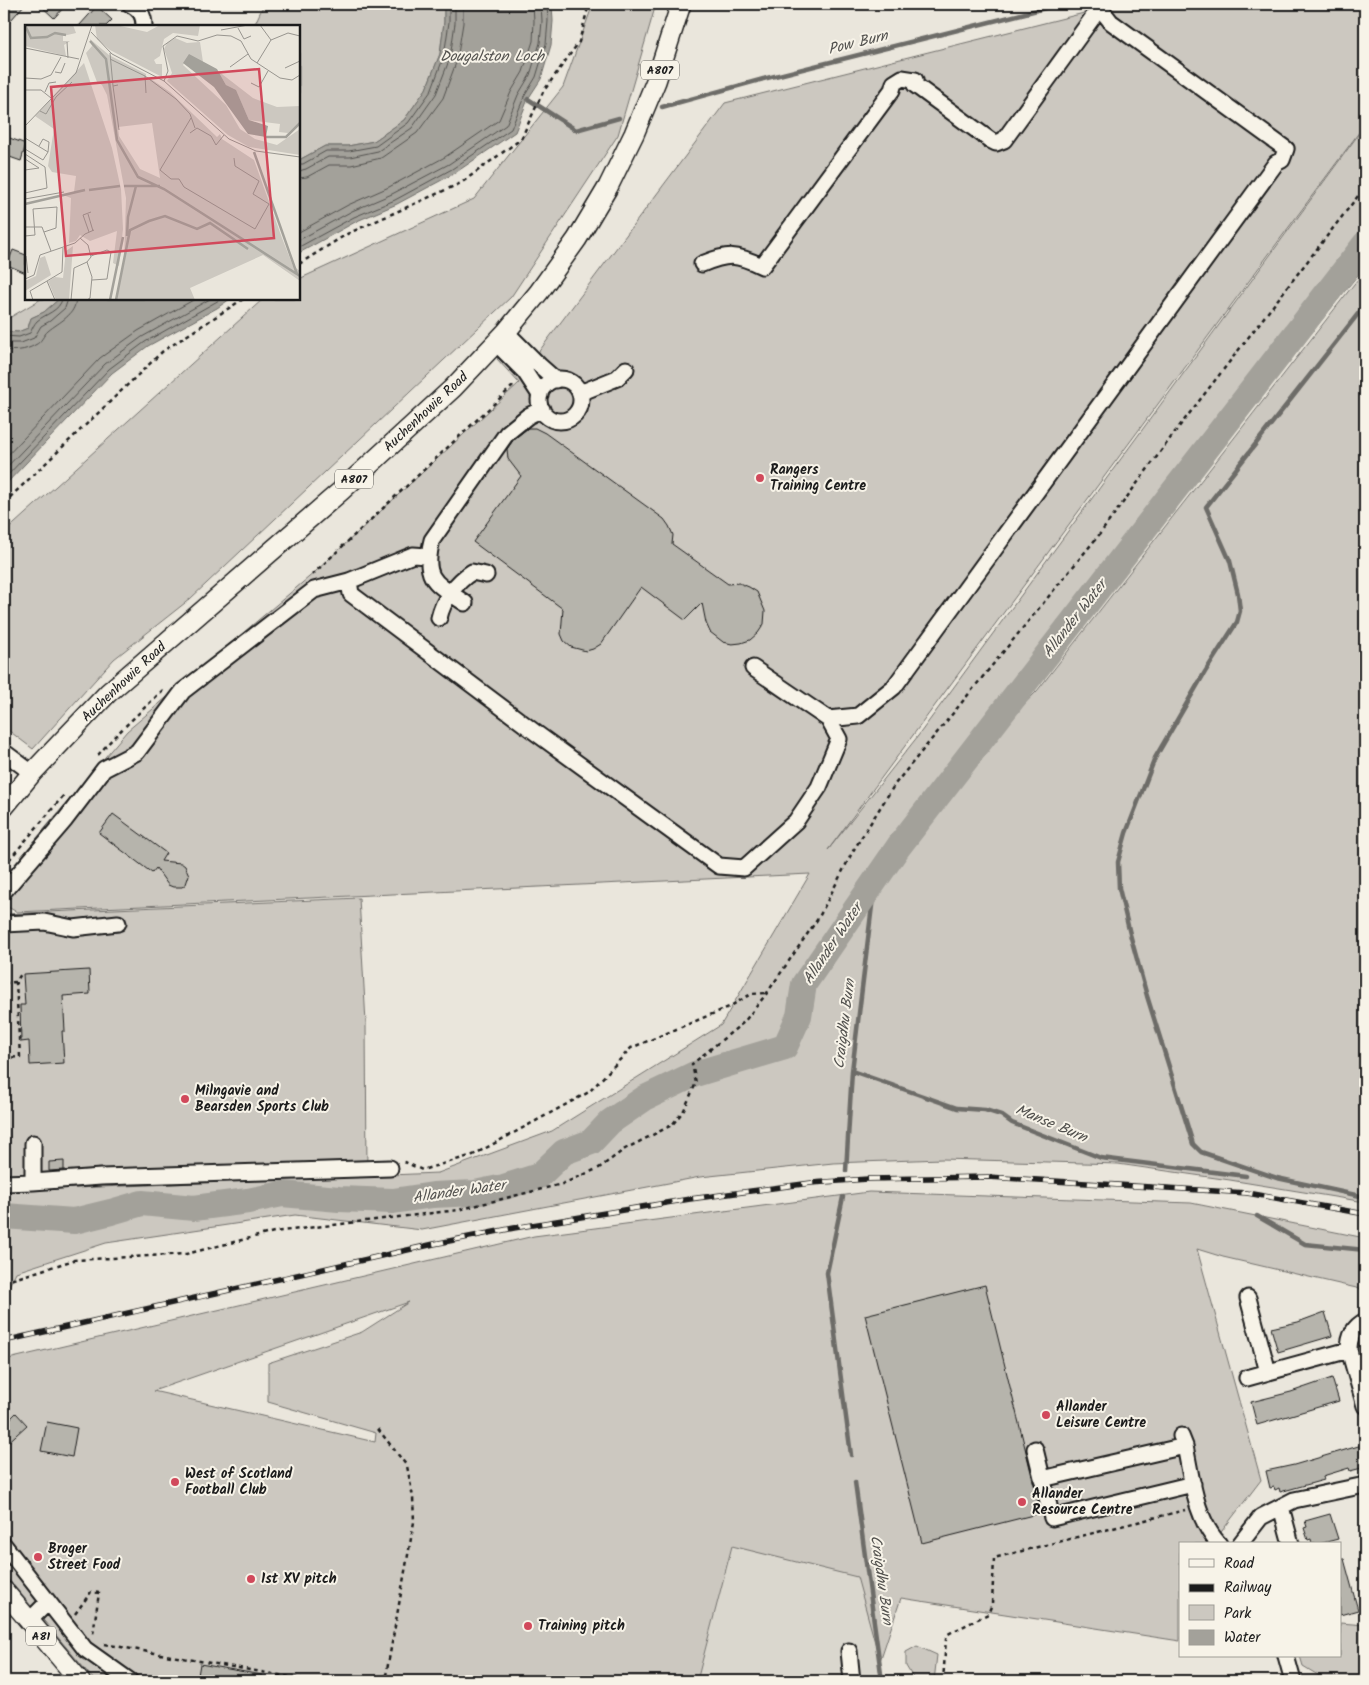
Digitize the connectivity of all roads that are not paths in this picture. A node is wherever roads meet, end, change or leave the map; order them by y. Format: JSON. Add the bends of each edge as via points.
{"nodes":[{"id":1,"x":681,"y":4,"type":"edge"},
{"id":2,"x":134,"y":6,"type":"edge"},
{"id":3,"x":144,"y":25,"type":"edge"},
{"id":4,"x":702,"y":264,"type":"dead end"},
{"id":5,"x":501,"y":337,"type":"junction"},
{"id":6,"x":626,"y":369,"type":"dead end"},
{"id":7,"x":556,"y":380,"type":"junction"},
{"id":8,"x":580,"y":393,"type":"junction"},
{"id":9,"x":541,"y":402,"type":"junction"},
{"id":10,"x":428,"y":556,"type":"junction"},
{"id":11,"x":486,"y":575,"type":"dead end"},
{"id":12,"x":349,"y":581,"type":"junction"},
{"id":13,"x":450,"y":594,"type":"junction"},
{"id":14,"x":465,"y":603,"type":"dead end"},
{"id":15,"x":439,"y":618,"type":"dead end"},
{"id":16,"x":753,"y":668,"type":"dead end"},
{"id":17,"x":828,"y":719,"type":"junction"},
{"id":18,"x":4,"y":752,"type":"edge"},
{"id":19,"x":32,"y":773,"type":"junction"},
{"id":20,"x":4,"y":807,"type":"edge"},
{"id":21,"x":4,"y":891,"type":"edge"},
{"id":22,"x":118,"y":923,"type":"dead end"},
{"id":23,"x":4,"y":924,"type":"edge"},
{"id":24,"x":33,"y":1143,"type":"dead end"},
{"id":25,"x":390,"y":1168,"type":"road end"},
{"id":26,"x":33,"y":1182,"type":"junction"},
{"id":27,"x":4,"y":1183,"type":"edge"},
{"id":28,"x":1248,"y":1298,"type":"dead end"},
{"id":29,"x":1365,"y":1321,"type":"edge"},
{"id":30,"x":1349,"y":1350,"type":"junction"},
{"id":31,"x":1268,"y":1372,"type":"junction"},
{"id":32,"x":1246,"y":1378,"type":"dead end"},
{"id":33,"x":1365,"y":1406,"type":"edge"},
{"id":34,"x":1035,"y":1450,"type":"dead end"},
{"id":35,"x":1042,"y":1479,"type":"junction"},
{"id":36,"x":1193,"y":1484,"type":"junction"},
{"id":37,"x":1365,"y":1485,"type":"edge"},
{"id":38,"x":1281,"y":1507,"type":"junction"},
{"id":39,"x":1217,"y":1542,"type":"edge"},
{"id":40,"x":1242,"y":1542,"type":"edge"},
{"id":41,"x":1290,"y":1542,"type":"edge"},
{"id":42,"x":4,"y":1545,"type":"edge"},
{"id":43,"x":4,"y":1590,"type":"edge"},
{"id":44,"x":48,"y":1602,"type":"junction"},
{"id":45,"x":29,"y":1621,"type":"junction"},
{"id":46,"x":849,"y":1651,"type":"dead end"},
{"id":47,"x":1287,"y":1658,"type":"edge"},
{"id":48,"x":80,"y":1681,"type":"edge"},
{"id":49,"x":130,"y":1681,"type":"edge"},
{"id":50,"x":852,"y":1681,"type":"edge"},
{"id":51,"x":1293,"y":1681,"type":"edge"}],
"edges":[{"from":1,"to":5,"type":"main road","name":"Auchenhowie Road","number":"A807","via":[[656,81],[608,187],[539,292]]},
{"from":2,"to":3,"type":"street","via":[[143,16]]},
{"from":4,"to":17,"type":"street","via":[[721,256],[742,256],[762,266],[894,83],[902,78],[915,80],[916,85],[990,140],[996,143],[1004,140],[1096,13],[1104,13],[1111,22],[1286,149],[1282,160],[1276,163],[894,687],[858,716]]},
{"from":5,"to":7,"type":"street"},
{"from":5,"to":9,"type":"street"},
{"from":5,"to":19,"type":"main road","name":"Auchenhowie Road","number":"A807","via":[[453,388],[342,490],[108,693]]},
{"from":6,"to":8,"type":"street","via":[[617,378]]},
{"from":7,"to":8,"type":"street","via":[[568,381]]},
{"from":7,"to":9,"type":"street","via":[[546,385]]},
{"from":8,"to":9,"type":"street","via":[[577,413],[564,420],[549,417]]},
{"from":9,"to":10,"type":"street","via":[[507,433],[432,540]]},
{"from":10,"to":12,"type":"street","via":[[413,555]]},
{"from":10,"to":13,"type":"street","via":[[430,573],[436,584]]},
{"from":11,"to":13,"type":"street","via":[[472,572],[462,578]]},
{"from":12,"to":17,"type":"street","via":[[350,594],[719,866],[744,868],[796,821],[819,787],[839,739]]},
{"from":12,"to":21,"type":"street","via":[[314,590],[183,691],[137,752],[104,769]]},
{"from":13,"to":14,"type":"street"},
{"from":13,"to":15,"type":"street"},
{"from":16,"to":17,"type":"street"},
{"from":18,"to":19,"type":"street"},
{"from":19,"to":20,"type":"main road","name":"Auchenhowie Road","number":"A807"},
{"from":22,"to":23,"type":"street","via":[[73,928],[44,922]]},
{"from":24,"to":26,"type":"street"},
{"from":25,"to":26,"type":"street"},
{"from":26,"to":27,"type":"street"},
{"from":28,"to":31,"type":"street"},
{"from":29,"to":30,"type":"street","via":[[1352,1332]]},
{"from":30,"to":31,"type":"street"},
{"from":30,"to":33,"type":"street"},
{"from":31,"to":32,"type":"street"},
{"from":34,"to":35,"type":"street"},
{"from":35,"to":36,"type":"street","via":[[1052,1518]]},
{"from":35,"to":36,"type":"street","via":[[1183,1441]]},
{"from":36,"to":39,"type":"street","via":[[1200,1511]]},
{"from":37,"to":38,"type":"street","via":[[1294,1500]]},
{"from":38,"to":40,"type":"street","via":[[1261,1517]]},
{"from":38,"to":41,"type":"street"},
{"from":42,"to":44,"type":"street"},
{"from":43,"to":45,"type":"main road","number":"A81"},
{"from":44,"to":45,"type":"street"},
{"from":44,"to":49,"type":"street","via":[[85,1649]]},
{"from":45,"to":48,"type":"main road","number":"A81"},
{"from":46,"to":50,"type":"street"},
{"from":47,"to":51,"type":"street"}]}
